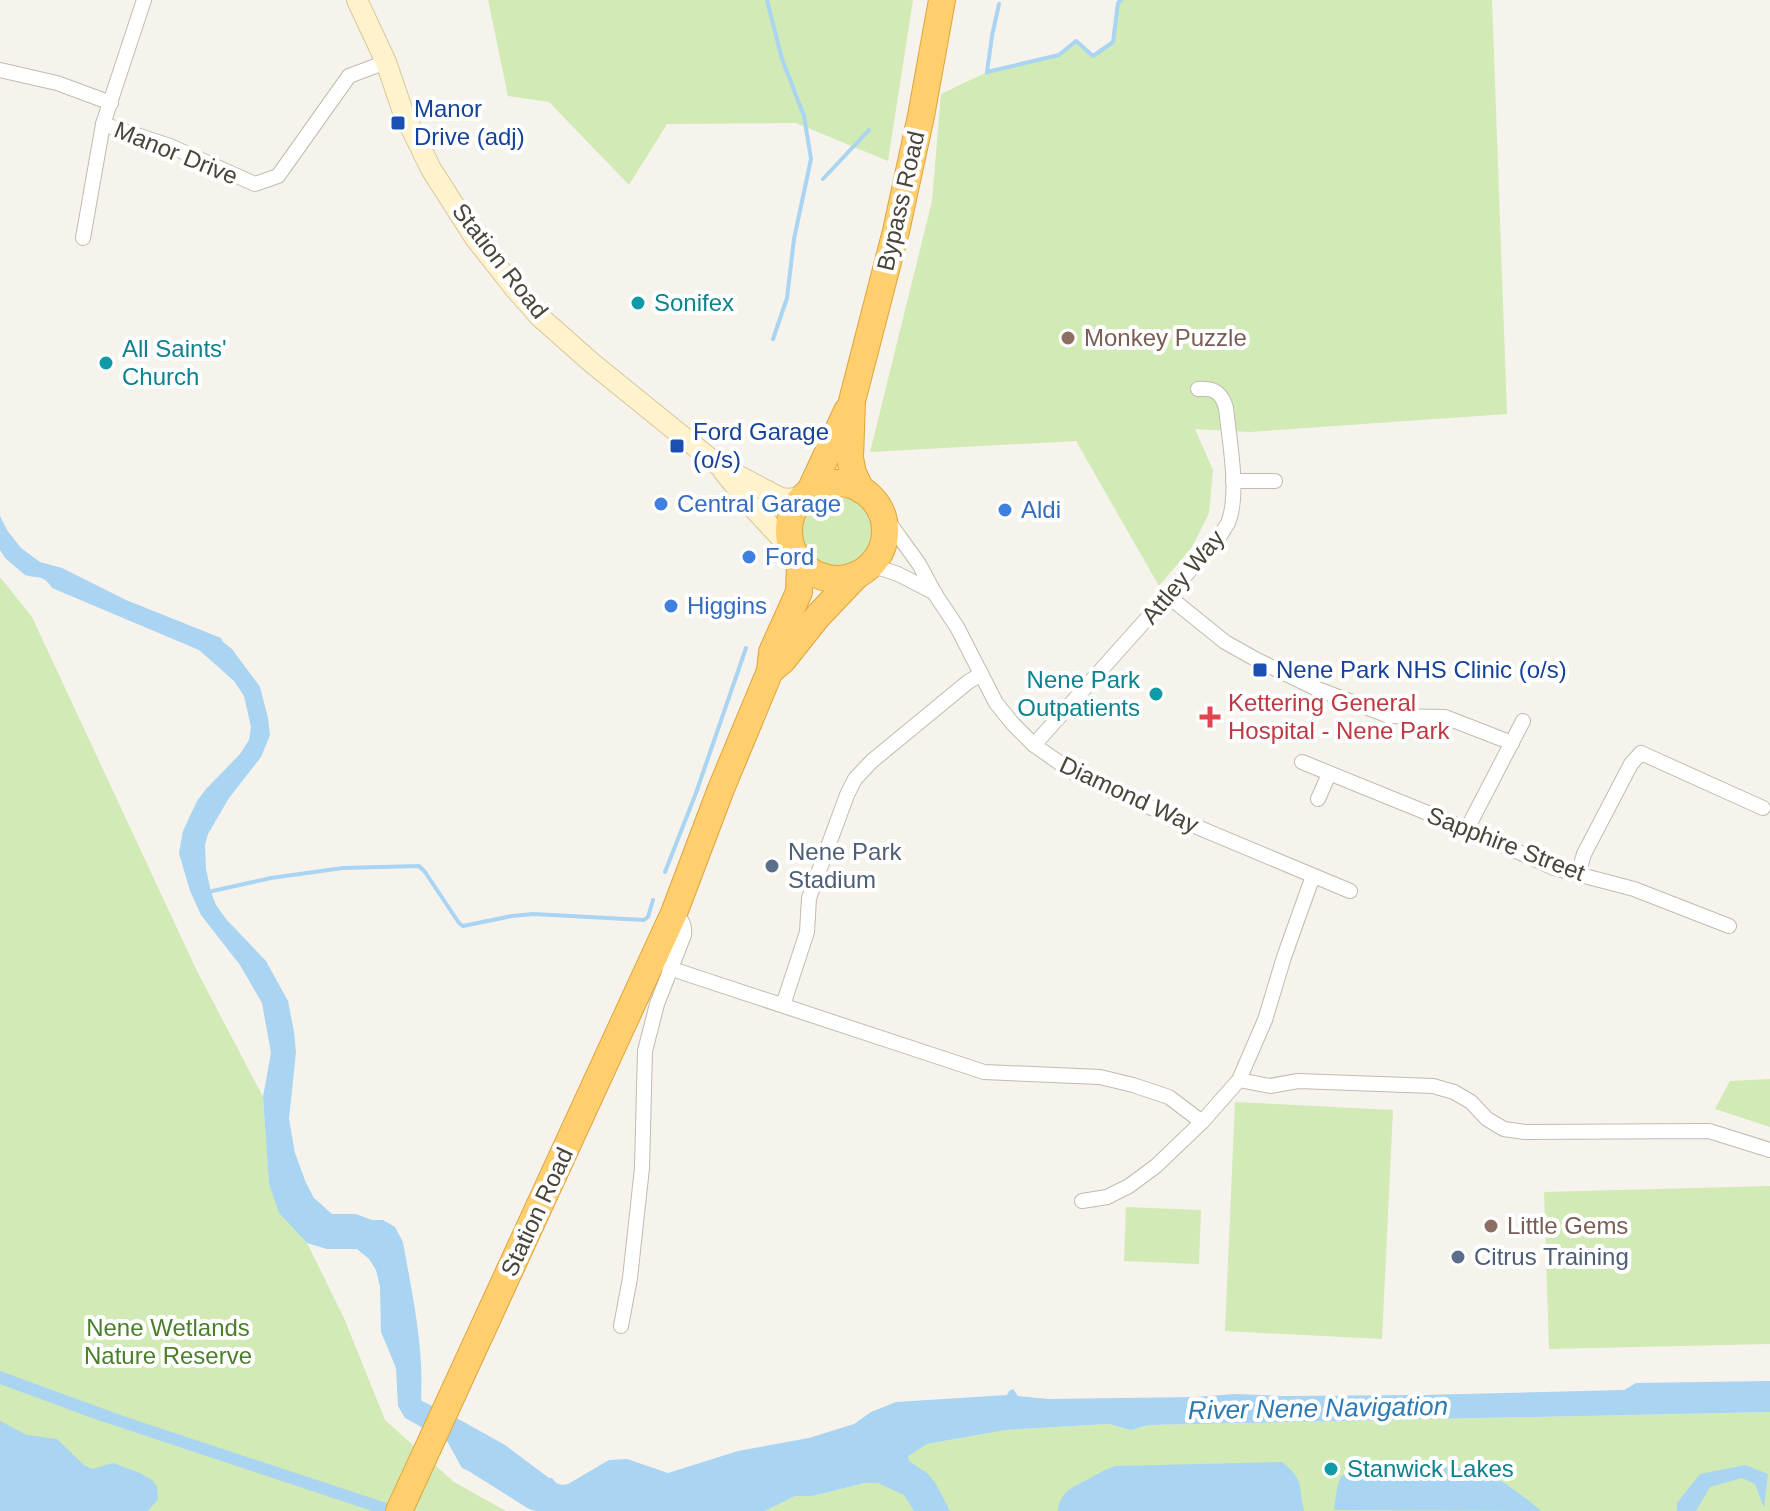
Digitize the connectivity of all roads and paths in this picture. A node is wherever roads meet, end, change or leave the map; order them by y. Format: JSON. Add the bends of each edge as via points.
{"nodes":[{"id":1,"x":144,"y":0,"type":"edge"},
{"id":2,"x":357,"y":0,"type":"edge"},
{"id":3,"x":942,"y":0,"type":"edge"},
{"id":4,"x":386,"y":62,"type":"junction"},
{"id":5,"x":0,"y":70,"type":"edge"},
{"id":6,"x":111,"y":103,"type":"junction"},
{"id":7,"x":103,"y":124,"type":"junction"},
{"id":8,"x":83,"y":238,"type":"dead end"},
{"id":9,"x":1198,"y":389,"type":"dead end"},
{"id":10,"x":852,"y":401,"type":"junction"},
{"id":11,"x":718,"y":465,"type":"junction"},
{"id":12,"x":1233,"y":481,"type":"junction"},
{"id":13,"x":1275,"y":481,"type":"dead end"},
{"id":14,"x":861,"y":490,"type":"junction"},
{"id":15,"x":807,"y":494,"type":"junction"},
{"id":16,"x":880,"y":510,"type":"junction"},
{"id":17,"x":797,"y":557,"type":"junction"},
{"id":18,"x":864,"y":569,"type":"junction"},
{"id":19,"x":935,"y":594,"type":"junction"},
{"id":20,"x":1168,"y":596,"type":"junction"},
{"id":21,"x":770,"y":671,"type":"junction"},
{"id":22,"x":981,"y":674,"type":"junction"},
{"id":23,"x":1523,"y":721,"type":"dead end"},
{"id":24,"x":1512,"y":743,"type":"junction"},
{"id":25,"x":1034,"y":745,"type":"junction"},
{"id":26,"x":1302,"y":762,"type":"dead end"},
{"id":27,"x":1329,"y":774,"type":"junction"},
{"id":28,"x":1318,"y":799,"type":"dead end"},
{"id":29,"x":1763,"y":808,"type":"dead end"},
{"id":30,"x":1467,"y":829,"type":"junction"},
{"id":31,"x":1578,"y":874,"type":"junction"},
{"id":32,"x":1313,"y":876,"type":"junction"},
{"id":33,"x":1350,"y":891,"type":"dead end"},
{"id":34,"x":674,"y":913,"type":"junction"},
{"id":35,"x":1729,"y":926,"type":"dead end"},
{"id":36,"x":669,"y":968,"type":"junction"},
{"id":37,"x":783,"y":1005,"type":"junction"},
{"id":38,"x":1239,"y":1080,"type":"junction"},
{"id":39,"x":1202,"y":1122,"type":"junction"},
{"id":40,"x":1770,"y":1150,"type":"edge"},
{"id":41,"x":1082,"y":1201,"type":"dead end"},
{"id":42,"x":621,"y":1326,"type":"dead end"},
{"id":43,"x":399,"y":1511,"type":"edge"}],
"edges":[{"from":1,"to":6,"type":"street"},
{"from":2,"to":4,"type":"main road","name":"Station Road"},
{"from":3,"to":10,"type":"highway","name":"Bypass Road","via":[[896,231]]},
{"from":4,"to":7,"type":"street","name":"Manor Drive","via":[[349,76],[278,176],[255,184],[170,146]]},
{"from":4,"to":11,"type":"main road","name":"Station Road","via":[[431,169],[516,290],[592,363]]},
{"from":5,"to":6,"type":"street"},
{"from":6,"to":7,"type":"street"},
{"from":7,"to":8,"type":"street"},
{"from":9,"to":12,"type":"street","name":"Attley Way","via":[[1217,391],[1223,398]]},
{"from":10,"to":14,"type":"highway","name":"Bypass Road","via":[[850,458]]},
{"from":10,"to":15,"type":"highway","name":"Bypass Road"},
{"from":11,"to":15,"type":"main road","name":"Station Road","via":[[781,498]]},
{"from":11,"to":17,"type":"main road","name":"Station Road"},
{"from":12,"to":13,"type":"street"},
{"from":12,"to":20,"type":"street","name":"Attley Way","via":[[1228,523]]},
{"from":14,"to":15,"type":"highway","via":[[832,483]]},
{"from":14,"to":16,"type":"highway"},
{"from":15,"to":17,"type":"highway","via":[[790,524]]},
{"from":16,"to":18,"type":"highway","via":[[885,535],[880,551]]},
{"from":16,"to":19,"type":"street","name":"Diamond Way"},
{"from":17,"to":18,"type":"highway","via":[[816,574],[830,578]]},
{"from":17,"to":21,"type":"highway","name":"Station Road","via":[[799,592],[772,652]]},
{"from":18,"to":19,"type":"street","name":"Diamond Way","via":[[898,574]]},
{"from":18,"to":21,"type":"highway","name":"Station Road"},
{"from":19,"to":22,"type":"street","name":"Diamond Way"},
{"from":20,"to":24,"type":"street","via":[[1236,648],[1343,700],[1389,716],[1445,717]]},
{"from":20,"to":25,"type":"street","name":"Attley Way"},
{"from":21,"to":34,"type":"highway","name":"Station Road"},
{"from":22,"to":25,"type":"street","name":"Diamond Way","via":[[996,703]]},
{"from":22,"to":37,"type":"street","via":[[855,779],[809,898],[807,932]]},
{"from":23,"to":24,"type":"street"},
{"from":24,"to":30,"type":"street"},
{"from":25,"to":32,"type":"street","name":"Diamond Way","via":[[1116,793]]},
{"from":26,"to":27,"type":"street","name":"Sapphire Street"},
{"from":27,"to":28,"type":"street"},
{"from":27,"to":30,"type":"street","name":"Sapphire Street"},
{"from":29,"to":31,"type":"street","via":[[1641,753]]},
{"from":30,"to":31,"type":"street","name":"Sapphire Street"},
{"from":31,"to":35,"type":"street","name":"Sapphire Street","via":[[1634,889]]},
{"from":32,"to":33,"type":"street","name":"Diamond Way"},
{"from":32,"to":38,"type":"street"},
{"from":34,"to":36,"type":"street","name":"Station Road","via":[[685,928]]},
{"from":34,"to":43,"type":"highway","name":"Station Road"},
{"from":36,"to":37,"type":"street"},
{"from":36,"to":42,"type":"street","name":"Station Road","via":[[645,1051],[642,1168]]},
{"from":37,"to":39,"type":"street","via":[[984,1072],[1100,1077],[1133,1085],[1169,1097]]},
{"from":38,"to":39,"type":"street"},
{"from":38,"to":40,"type":"street","via":[[1270,1086],[1298,1081],[1433,1086],[1471,1102],[1504,1129],[1709,1131]]},
{"from":39,"to":41,"type":"street","via":[[1129,1186]]}]}
